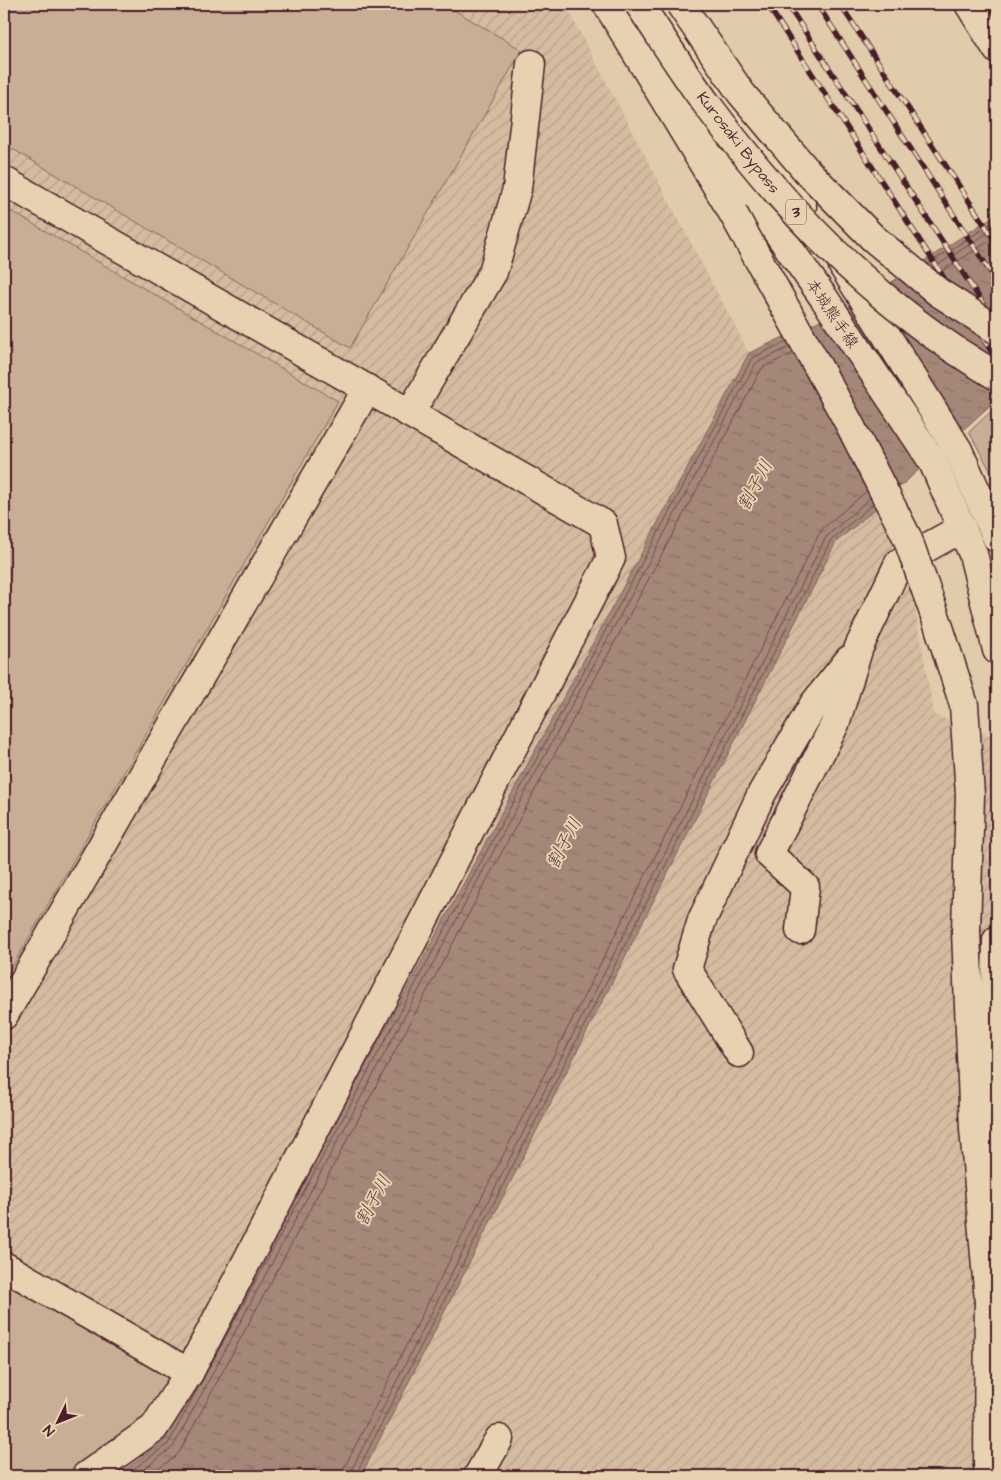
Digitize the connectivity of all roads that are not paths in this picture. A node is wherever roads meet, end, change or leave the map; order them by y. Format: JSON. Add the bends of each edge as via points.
{"nodes":[{"id":1,"x":607,"y":4,"type":"edge"},
{"id":2,"x":616,"y":4,"type":"edge"},
{"id":3,"x":639,"y":4,"type":"edge"},
{"id":4,"x":664,"y":4,"type":"edge"},
{"id":5,"x":680,"y":4,"type":"edge"},
{"id":6,"x":969,"y":4,"type":"edge"},
{"id":7,"x":997,"y":49,"type":"edge"},
{"id":8,"x":531,"y":64,"type":"dead end"},
{"id":9,"x":4,"y":181,"type":"edge"},
{"id":10,"x":997,"y":330,"type":"edge"},
{"id":11,"x":997,"y":376,"type":"edge"},
{"id":12,"x":367,"y":389,"type":"junction"},
{"id":13,"x":410,"y":413,"type":"junction"},
{"id":14,"x":962,"y":528,"type":"junction"},
{"id":15,"x":997,"y":538,"type":"edge"},
{"id":16,"x":859,"y":647,"type":"junction"},
{"id":17,"x":997,"y":650,"type":"edge"},
{"id":18,"x":800,"y":930,"type":"dead end"},
{"id":19,"x":997,"y":940,"type":"edge"},
{"id":20,"x":4,"y":1015,"type":"edge"},
{"id":21,"x":739,"y":1053,"type":"dead end"},
{"id":22,"x":4,"y":1266,"type":"edge"},
{"id":23,"x":988,"y":1301,"type":"junction"},
{"id":24,"x":189,"y":1373,"type":"junction"},
{"id":25,"x":499,"y":1439,"type":"dead end"},
{"id":26,"x":86,"y":1476,"type":"edge"},
{"id":27,"x":478,"y":1476,"type":"edge"},
{"id":28,"x":988,"y":1476,"type":"edge"}],
"edges":[{"from":1,"to":23,"type":"main road","bridge":true,"via":[[733,213],[849,423],[907,537],[964,705],[970,795],[966,931],[974,1129]]},
{"from":2,"to":14,"type":"main road","name":"本城熊手線","via":[[824,298],[933,462]]},
{"from":3,"to":11,"type":"main road","name":"Kurosaki Bypass","number":"3","bridge":true,"via":[[708,106],[811,229],[917,323]]},
{"from":4,"to":15,"type":"main road","name":"本城熊手線","via":[[859,290],[958,450]]},
{"from":5,"to":10,"type":"main road","name":"Kurosaki Bypass","number":"3","bridge":true,"via":[[741,93],[806,170],[873,238],[938,292]]},
{"from":6,"to":7,"type":"main road"},
{"from":8,"to":13,"type":"main road","via":[[517,189],[493,272]]},
{"from":9,"to":12,"type":"main road"},
{"from":12,"to":13,"type":"main road"},
{"from":12,"to":20,"type":"main road"},
{"from":13,"to":24,"type":"main road","via":[[603,524],[611,558]]},
{"from":14,"to":16,"type":"main road","via":[[900,563]]},
{"from":14,"to":17,"type":"main road","name":"本城熊手線","via":[[973,554]]},
{"from":16,"to":18,"type":"main road","via":[[835,724],[768,854],[805,887]]},
{"from":16,"to":21,"type":"main road","via":[[814,704],[762,793],[702,920],[687,969]]},
{"from":19,"to":23,"type":"main road"},
{"from":22,"to":24,"type":"main road"},
{"from":23,"to":28,"type":"main road"},
{"from":24,"to":26,"type":"main road","via":[[154,1428]]},
{"from":25,"to":27,"type":"main road"}]}
